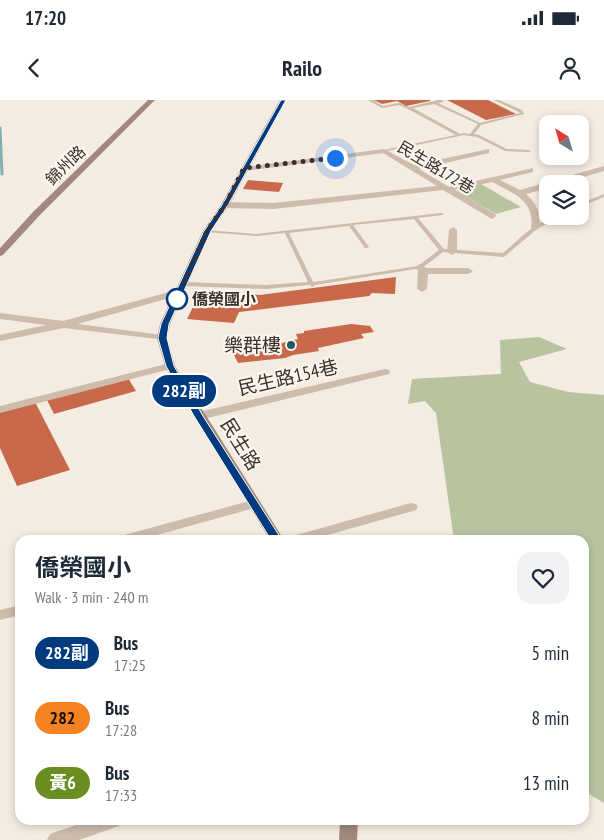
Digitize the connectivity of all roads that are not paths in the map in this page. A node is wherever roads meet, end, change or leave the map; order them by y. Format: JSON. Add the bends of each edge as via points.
{"nodes":[{"id":1,"x":152,"y":100,"type":"edge"},
{"id":2,"x":284,"y":100,"type":"edge"},
{"id":3,"x":370,"y":100,"type":"edge"},
{"id":4,"x":496,"y":100,"type":"edge"},
{"id":5,"x":437,"y":101,"type":"edge"},
{"id":6,"x":409,"y":108,"type":"junction"},
{"id":7,"x":480,"y":124,"type":"junction"},
{"id":8,"x":459,"y":134,"type":"junction"},
{"id":9,"x":471,"y":135,"type":"junction"},
{"id":10,"x":384,"y":151,"type":"junction"},
{"id":11,"x":486,"y":151,"type":"dead end"},
{"id":12,"x":530,"y":151,"type":"dead end"},
{"id":13,"x":244,"y":168,"type":"junction"},
{"id":14,"x":413,"y":168,"type":"junction"},
{"id":15,"x":604,"y":168,"type":"edge"},
{"id":16,"x":530,"y":170,"type":"dead end"},
{"id":17,"x":580,"y":175,"type":"edge"},
{"id":18,"x":493,"y":179,"type":"junction"},
{"id":19,"x":539,"y":187,"type":"edge"},
{"id":20,"x":445,"y":189,"type":"junction"},
{"id":21,"x":520,"y":193,"type":"junction"},
{"id":22,"x":604,"y":195,"type":"edge"},
{"id":23,"x":589,"y":202,"type":"edge"},
{"id":24,"x":225,"y":205,"type":"junction"},
{"id":25,"x":441,"y":214,"type":"dead end"},
{"id":26,"x":492,"y":216,"type":"dead end"},
{"id":27,"x":415,"y":217,"type":"junction"},
{"id":28,"x":350,"y":224,"type":"junction"},
{"id":29,"x":540,"y":225,"type":"edge"},
{"id":30,"x":534,"y":228,"type":"junction"},
{"id":31,"x":453,"y":230,"type":"dead end"},
{"id":32,"x":207,"y":231,"type":"junction"},
{"id":33,"x":286,"y":231,"type":"junction"},
{"id":34,"x":367,"y":248,"type":"dead end"},
{"id":35,"x":447,"y":251,"type":"junction"},
{"id":36,"x":0,"y":253,"type":"edge"},
{"id":37,"x":421,"y":269,"type":"junction"},
{"id":38,"x":468,"y":271,"type":"dead end"},
{"id":39,"x":312,"y":285,"type":"junction"},
{"id":40,"x":182,"y":288,"type":"junction"},
{"id":41,"x":422,"y":289,"type":"dead end"},
{"id":42,"x":0,"y":316,"type":"edge"},
{"id":43,"x":62,"y":325,"type":"junction"},
{"id":44,"x":0,"y":338,"type":"edge"},
{"id":45,"x":162,"y":338,"type":"junction"},
{"id":46,"x":170,"y":366,"type":"junction"},
{"id":47,"x":385,"y":372,"type":"dead end"},
{"id":48,"x":0,"y":410,"type":"edge"},
{"id":49,"x":199,"y":416,"type":"junction"},
{"id":50,"x":253,"y":504,"type":"junction"},
{"id":51,"x":411,"y":507,"type":"dead end"},
{"id":52,"x":140,"y":535,"type":"edge"},
{"id":53,"x":274,"y":535,"type":"edge"},
{"id":54,"x":312,"y":535,"type":"edge"},
{"id":55,"x":15,"y":611,"type":"edge"},
{"id":56,"x":0,"y":615,"type":"edge"},
{"id":57,"x":99,"y":825,"type":"edge"},
{"id":58,"x":348,"y":825,"type":"edge"},
{"id":59,"x":56,"y":840,"type":"edge"},
{"id":60,"x":348,"y":840,"type":"edge"}],
"edges":[{"from":1,"to":36,"type":"street","name":"錦州路"},
{"from":2,"to":13,"type":"street"},
{"from":3,"to":6,"type":"lane","via":[[382,107],[399,104]]},
{"from":4,"to":7,"type":"lane","via":[[522,114]]},
{"from":5,"to":6,"type":"lane"},
{"from":5,"to":7,"type":"lane"},
{"from":6,"to":8,"type":"lane"},
{"from":7,"to":9,"type":"lane"},
{"from":8,"to":9,"type":"lane"},
{"from":8,"to":10,"type":"lane"},
{"from":9,"to":12,"type":"lane","via":[[506,150]]},
{"from":10,"to":13,"type":"street","name":"民生路172巷"},
{"from":10,"to":14,"type":"street","name":"民生路172巷"},
{"from":11,"to":14,"type":"street"},
{"from":13,"to":24,"type":"street"},
{"from":14,"to":20,"type":"street","name":"民生路172巷"},
{"from":15,"to":17,"type":"street"},
{"from":16,"to":18,"type":"street"},
{"from":18,"to":20,"type":"street"},
{"from":18,"to":21,"type":"street"},
{"from":19,"to":21,"type":"street"},
{"from":20,"to":24,"type":"street","via":[[274,206]]},
{"from":20,"to":26,"type":"street","name":"民生路172巷"},
{"from":21,"to":30,"type":"street","via":[[534,206],[538,217]]},
{"from":22,"to":23,"type":"lane"},
{"from":24,"to":32,"type":"street"},
{"from":25,"to":27,"type":"lane"},
{"from":27,"to":28,"type":"lane"},
{"from":27,"to":35,"type":"lane"},
{"from":28,"to":33,"type":"lane"},
{"from":28,"to":34,"type":"lane"},
{"from":29,"to":30,"type":"lane"},
{"from":30,"to":35,"type":"lane","via":[[504,255]]},
{"from":31,"to":35,"type":"street"},
{"from":32,"to":33,"type":"lane","via":[[256,235]]},
{"from":32,"to":40,"type":"street"},
{"from":33,"to":39,"type":"lane"},
{"from":35,"to":37,"type":"lane"},
{"from":37,"to":38,"type":"street"},
{"from":37,"to":39,"type":"lane"},
{"from":37,"to":41,"type":"street"},
{"from":39,"to":40,"type":"lane"},
{"from":40,"to":43,"type":"street"},
{"from":40,"to":45,"type":"street"},
{"from":42,"to":43,"type":"street"},
{"from":43,"to":44,"type":"street"},
{"from":43,"to":45,"type":"street"},
{"from":45,"to":46,"type":"street","name":"民生路"},
{"from":46,"to":48,"type":"street"},
{"from":46,"to":49,"type":"street","name":"民生路"},
{"from":47,"to":49,"type":"street","name":"民生路154巷"},
{"from":49,"to":50,"type":"street","name":"民生路"},
{"from":50,"to":52,"type":"street"},
{"from":50,"to":53,"type":"street","name":"民生路"},
{"from":51,"to":54,"type":"street"},
{"from":55,"to":56,"type":"street"},
{"from":57,"to":59,"type":"street"},
{"from":58,"to":60,"type":"street"}]}
